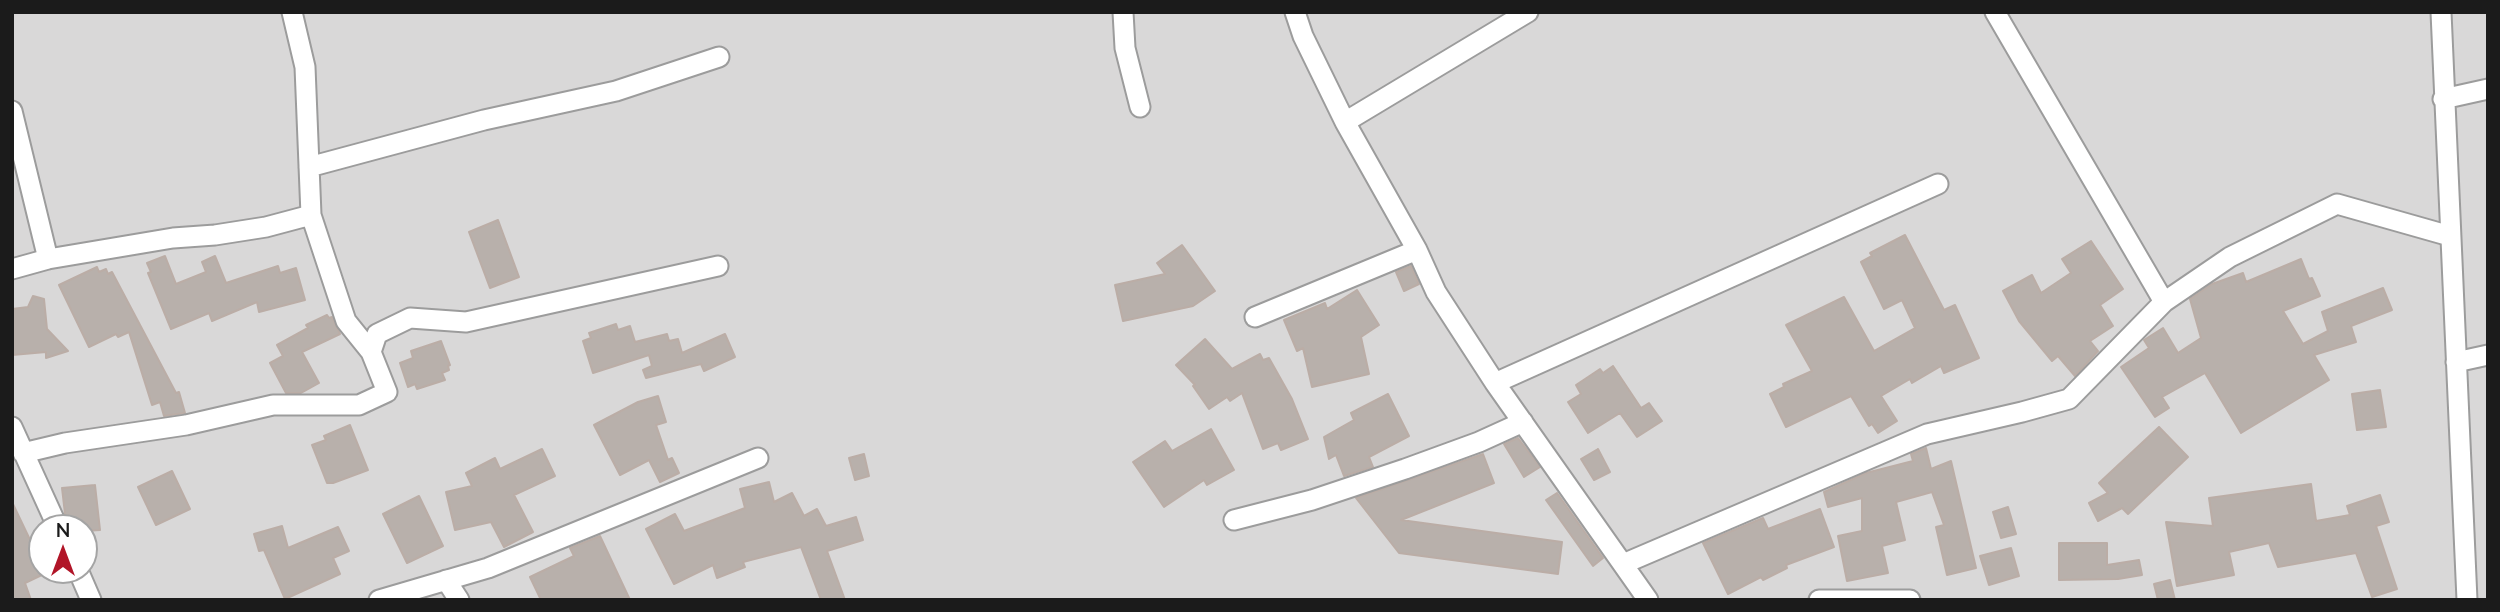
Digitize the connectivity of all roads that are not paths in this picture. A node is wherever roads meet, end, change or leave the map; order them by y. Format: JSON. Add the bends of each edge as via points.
{"nodes":[{"id":1,"x":292,"y":12,"type":"edge"},
{"id":2,"x":1123,"y":12,"type":"edge"},
{"id":3,"x":1295,"y":12,"type":"edge"},
{"id":4,"x":1528,"y":12,"type":"edge"},
{"id":5,"x":1995,"y":12,"type":"edge"},
{"id":6,"x":2441,"y":12,"type":"edge"},
{"id":7,"x":719,"y":57,"type":"dead end"},
{"id":8,"x":2488,"y":89,"type":"edge"},
{"id":9,"x":2444,"y":99,"type":"junction"},
{"id":10,"x":1140,"y":107,"type":"dead end"},
{"id":11,"x":12,"y":111,"type":"edge"},
{"id":12,"x":1345,"y":122,"type":"junction"},
{"id":13,"x":309,"y":167,"type":"junction"},
{"id":14,"x":1938,"y":184,"type":"dead end"},
{"id":15,"x":311,"y":215,"type":"junction"},
{"id":16,"x":2450,"y":236,"type":"junction"},
{"id":17,"x":1418,"y":250,"type":"junction"},
{"id":18,"x":48,"y":259,"type":"junction"},
{"id":19,"x":718,"y":266,"type":"dead end"},
{"id":20,"x":12,"y":269,"type":"edge"},
{"id":21,"x":2164,"y":302,"type":"junction"},
{"id":22,"x":1255,"y":317,"type":"dead end"},
{"id":23,"x":371,"y":352,"type":"junction"},
{"id":24,"x":2488,"y":355,"type":"edge"},
{"id":25,"x":2456,"y":362,"type":"junction"},
{"id":26,"x":1495,"y":383,"type":"junction"},
{"id":27,"x":1523,"y":422,"type":"junction"},
{"id":28,"x":12,"y":427,"type":"edge"},
{"id":29,"x":23,"y":453,"type":"junction"},
{"id":30,"x":758,"y":458,"type":"dead end"},
{"id":31,"x":51,"y":514,"type":"edge"},
{"id":32,"x":1234,"y":520,"type":"dead end"},
{"id":33,"x":1623,"y":564,"type":"junction"},
{"id":34,"x":446,"y":580,"type":"junction"},
{"id":35,"x":379,"y":600,"type":"edge"},
{"id":36,"x":459,"y":600,"type":"edge"},
{"id":37,"x":1648,"y":600,"type":"edge"},
{"id":38,"x":1819,"y":600,"type":"edge"},
{"id":39,"x":1910,"y":600,"type":"edge"},
{"id":40,"x":2467,"y":600,"type":"edge"}],
"edges":[{"from":1,"to":13,"type":"street","via":[[305,67]]},
{"from":2,"to":10,"type":"street","via":[[1125,48]]},
{"from":3,"to":12,"type":"street"},
{"from":4,"to":12,"type":"street"},
{"from":5,"to":21,"type":"street"},
{"from":6,"to":9,"type":"street"},
{"from":7,"to":13,"type":"street","via":[[616,91],[484,120]]},
{"from":8,"to":9,"type":"street"},
{"from":9,"to":16,"type":"street"},
{"from":11,"to":18,"type":"street"},
{"from":12,"to":17,"type":"street"},
{"from":13,"to":15,"type":"street"},
{"from":14,"to":26,"type":"street"},
{"from":15,"to":18,"type":"street","via":[[266,227]]},
{"from":15,"to":23,"type":"street","via":[[346,321]]},
{"from":16,"to":21,"type":"street","via":[[2337,204],[2230,257]]},
{"from":16,"to":25,"type":"street"},
{"from":17,"to":22,"type":"street"},
{"from":17,"to":26,"type":"street","via":[[1436,292]]},
{"from":18,"to":20,"type":"street"},
{"from":19,"to":23,"type":"street","via":[[466,322],[410,318],[377,334]]},
{"from":21,"to":33,"type":"street","via":[[2069,399],[1927,434]]},
{"from":23,"to":29,"type":"street","via":[[387,391],[359,405],[273,405]]},
{"from":24,"to":25,"type":"street"},
{"from":25,"to":40,"type":"street"},
{"from":26,"to":27,"type":"street"},
{"from":27,"to":32,"type":"street","via":[[1405,469]]},
{"from":27,"to":33,"type":"street"},
{"from":28,"to":29,"type":"street"},
{"from":29,"to":31,"type":"street"},
{"from":30,"to":34,"type":"street","via":[[488,568]]},
{"from":33,"to":37,"type":"street"},
{"from":34,"to":35,"type":"street"},
{"from":34,"to":36,"type":"street"},
{"from":38,"to":39,"type":"street"}]}
